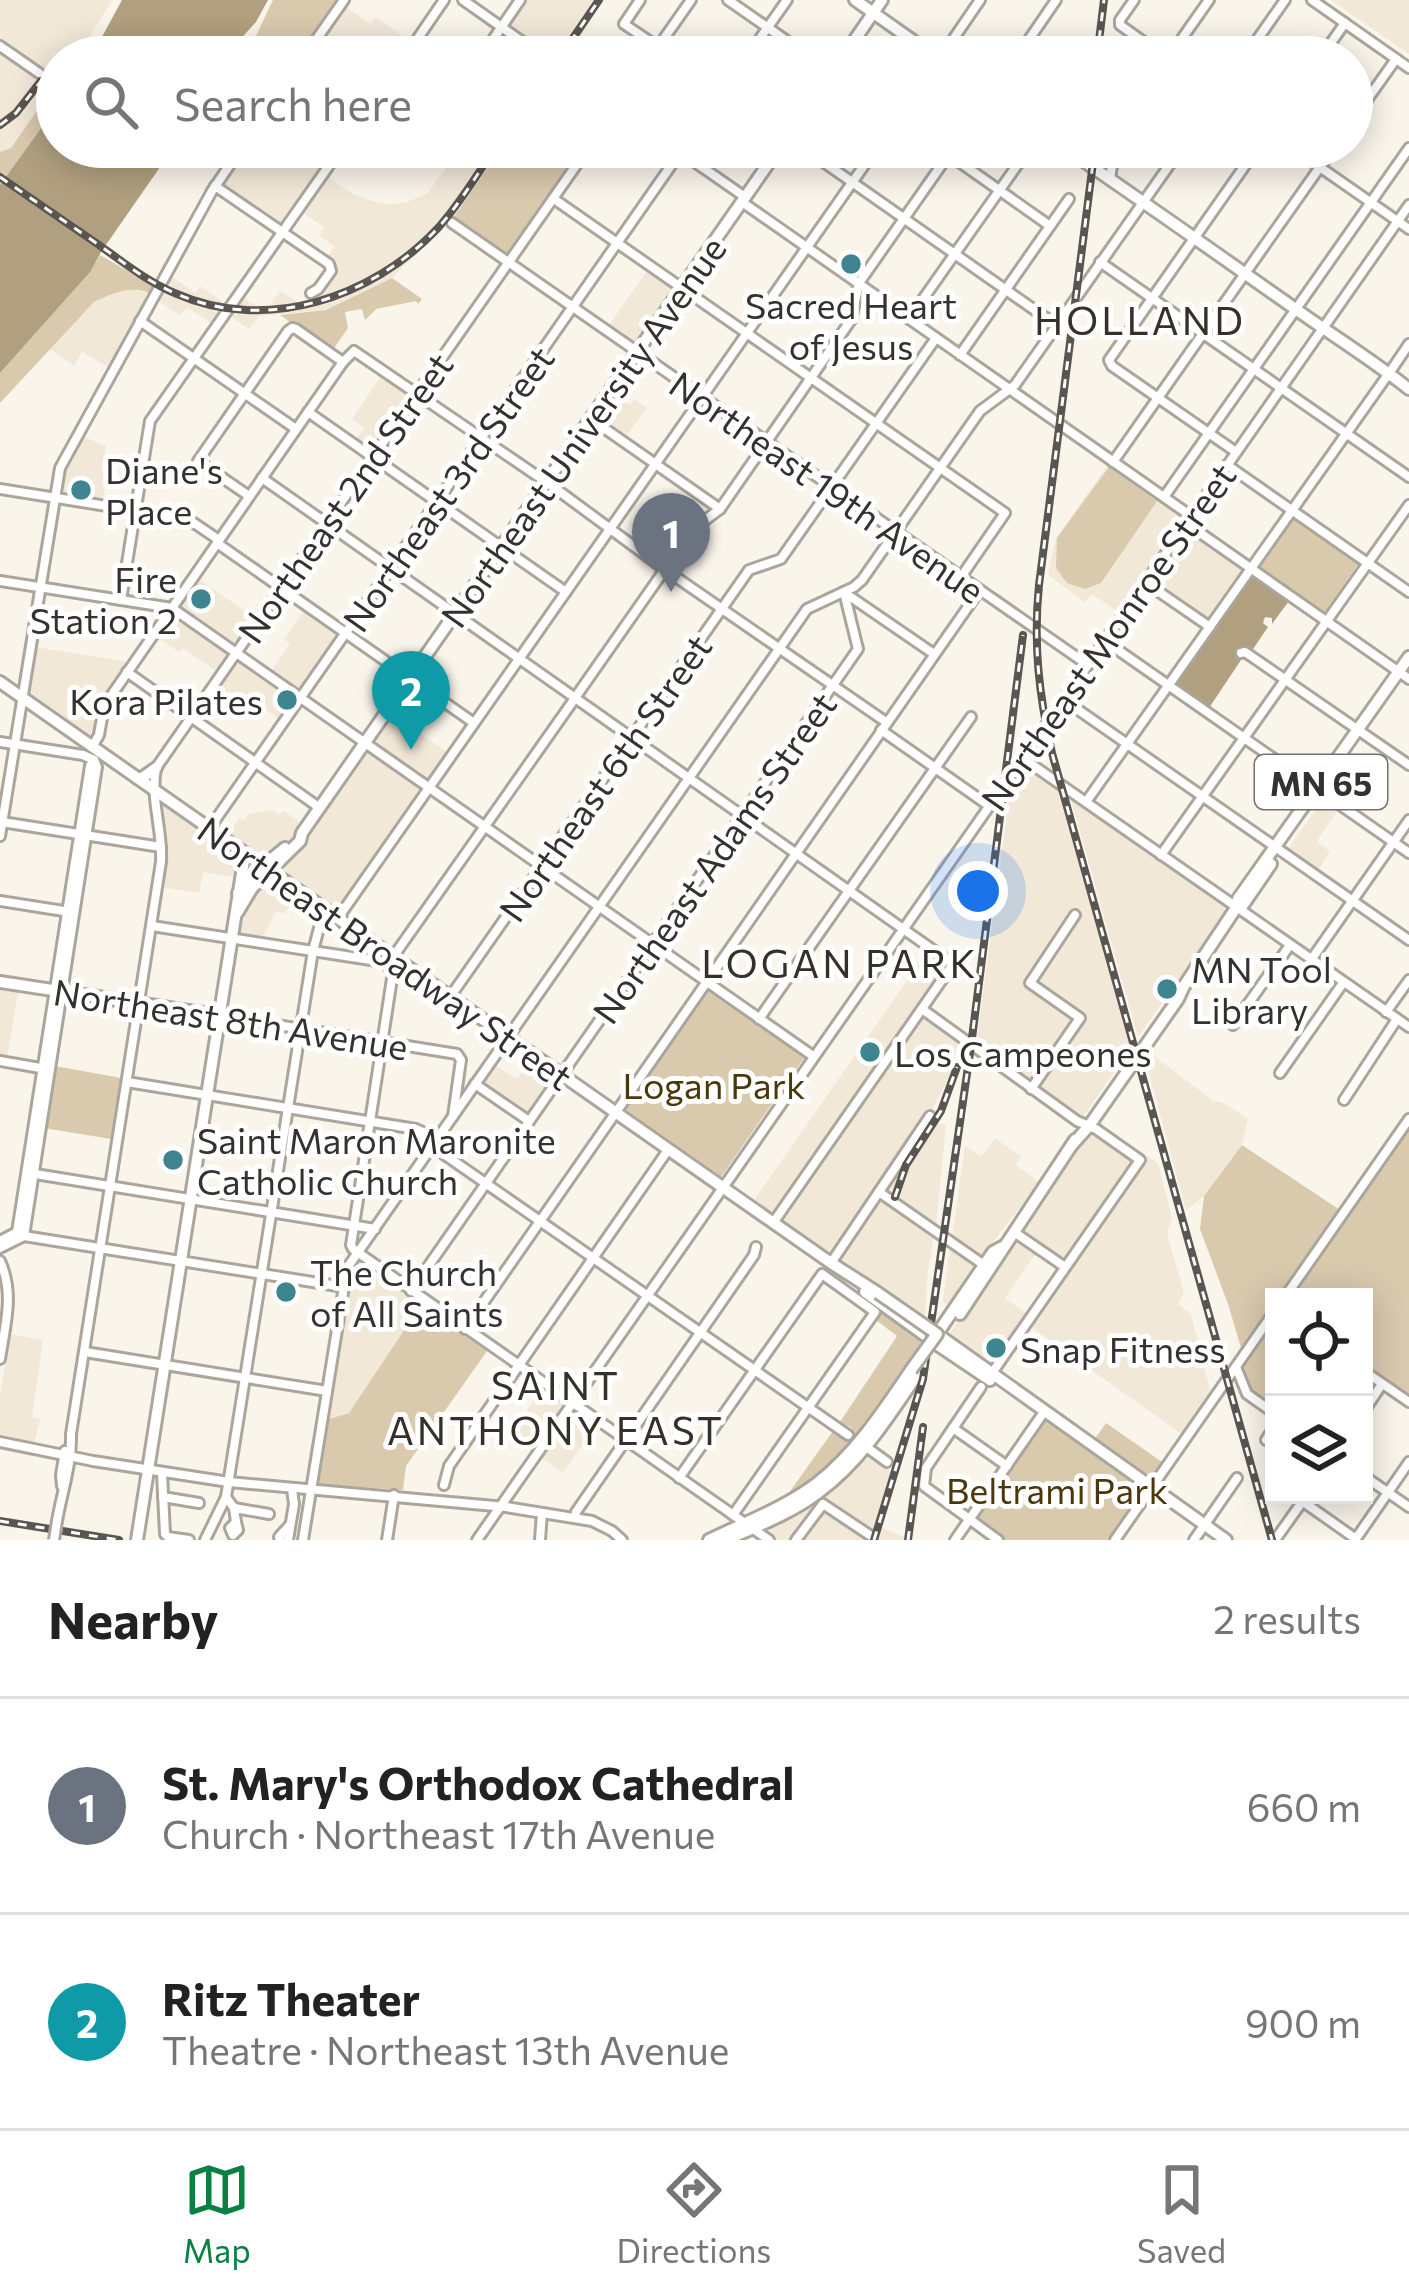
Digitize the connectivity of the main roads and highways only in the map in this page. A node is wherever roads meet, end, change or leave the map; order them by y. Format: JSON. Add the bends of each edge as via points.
{"nodes":[{"id":1,"x":855,"y":0,"type":"edge"},
{"id":2,"x":882,"y":0,"type":"edge"},
{"id":3,"x":874,"y":13,"type":"junction"},
{"id":4,"x":858,"y":36,"type":"edge"},
{"id":5,"x":907,"y":36,"type":"edge"},
{"id":6,"x":766,"y":168,"type":"edge"},
{"id":7,"x":1095,"y":168,"type":"edge"},
{"id":8,"x":1407,"y":387,"type":"edge"},
{"id":9,"x":1409,"y":657,"type":"edge"},
{"id":10,"x":1405,"y":673,"type":"edge"},
{"id":11,"x":0,"y":682,"type":"edge"},
{"id":12,"x":156,"y":768,"type":"road end"},
{"id":13,"x":137,"y":778,"type":"junction"},
{"id":14,"x":245,"y":854,"type":"junction"},
{"id":15,"x":267,"y":869,"type":"junction"},
{"id":16,"x":237,"y":896,"type":"junction"},
{"id":17,"x":237,"y":913,"type":"junction"},
{"id":18,"x":0,"y":982,"type":"edge"},
{"id":19,"x":220,"y":1016,"type":"junction"},
{"id":20,"x":938,"y":1339,"type":"junction"},
{"id":21,"x":961,"y":1356,"type":"junction"},
{"id":22,"x":1042,"y":1410,"type":"junction"},
{"id":23,"x":857,"y":1441,"type":"junction"},
{"id":24,"x":777,"y":1516,"type":"junction"},
{"id":25,"x":743,"y":1522,"type":"junction"},
{"id":26,"x":137,"y":1538,"type":"edge"},
{"id":27,"x":709,"y":1540,"type":"edge"},
{"id":28,"x":726,"y":1540,"type":"edge"},
{"id":29,"x":769,"y":1540,"type":"edge"},
{"id":30,"x":1226,"y":1540,"type":"edge"}],
"edges":[{"from":1,"to":3,"type":"main road"},
{"from":2,"to":3,"type":"main road"},
{"from":3,"to":4,"type":"main road"},
{"from":3,"to":5,"type":"main road"},
{"from":6,"to":15,"type":"main road","name":"Northeast University Avenue","via":[[320,808]]},
{"from":7,"to":8,"type":"main road"},
{"from":9,"to":10,"type":"main road","number":"MN 65"},
{"from":10,"to":20,"type":"main road","number":"MN 65","via":[[1238,898],[1178,999]]},
{"from":11,"to":13,"type":"main road","name":"Northeast Broadway Street"},
{"from":12,"to":13,"type":"main road"},
{"from":13,"to":14,"type":"main road","name":"Northeast Broadway Street"},
{"from":14,"to":15,"type":"main road","name":"Northeast Broadway Street"},
{"from":14,"to":16,"type":"main road"},
{"from":15,"to":16,"type":"main road","name":"Northeast University Avenue"},
{"from":15,"to":17,"type":"main road","name":"Northeast University Avenue"},
{"from":15,"to":20,"type":"main road","name":"Northeast Broadway Street","bridge":true},
{"from":16,"to":17,"type":"main road"},
{"from":17,"to":19,"type":"main road"},
{"from":18,"to":19,"type":"main road","name":"Northeast 8th Avenue"},
{"from":19,"to":26,"type":"main road","via":[[156,1472]]},
{"from":20,"to":21,"type":"main road","name":"Northeast Broadway Street"},
{"from":20,"to":23,"type":"main road","number":"MN 65","bridge":true},
{"from":21,"to":22,"type":"main road","name":"Northeast Broadway Street"},
{"from":21,"to":22,"type":"main road","name":"Northeast Broadway Street"},
{"from":22,"to":30,"type":"main road","name":"Northeast Broadway Street"},
{"from":23,"to":24,"type":"main road","number":"MN 65","via":[[823,1490]]},
{"from":23,"to":25,"type":"main road","number":"MN 65","via":[[817,1483]]},
{"from":24,"to":25,"type":"main road","number":"MN 65"},
{"from":24,"to":29,"type":"main road","via":[[766,1526]]},
{"from":25,"to":27,"type":"main road","number":"MN 65"},
{"from":25,"to":28,"type":"main road","number":"MN 65"}]}
